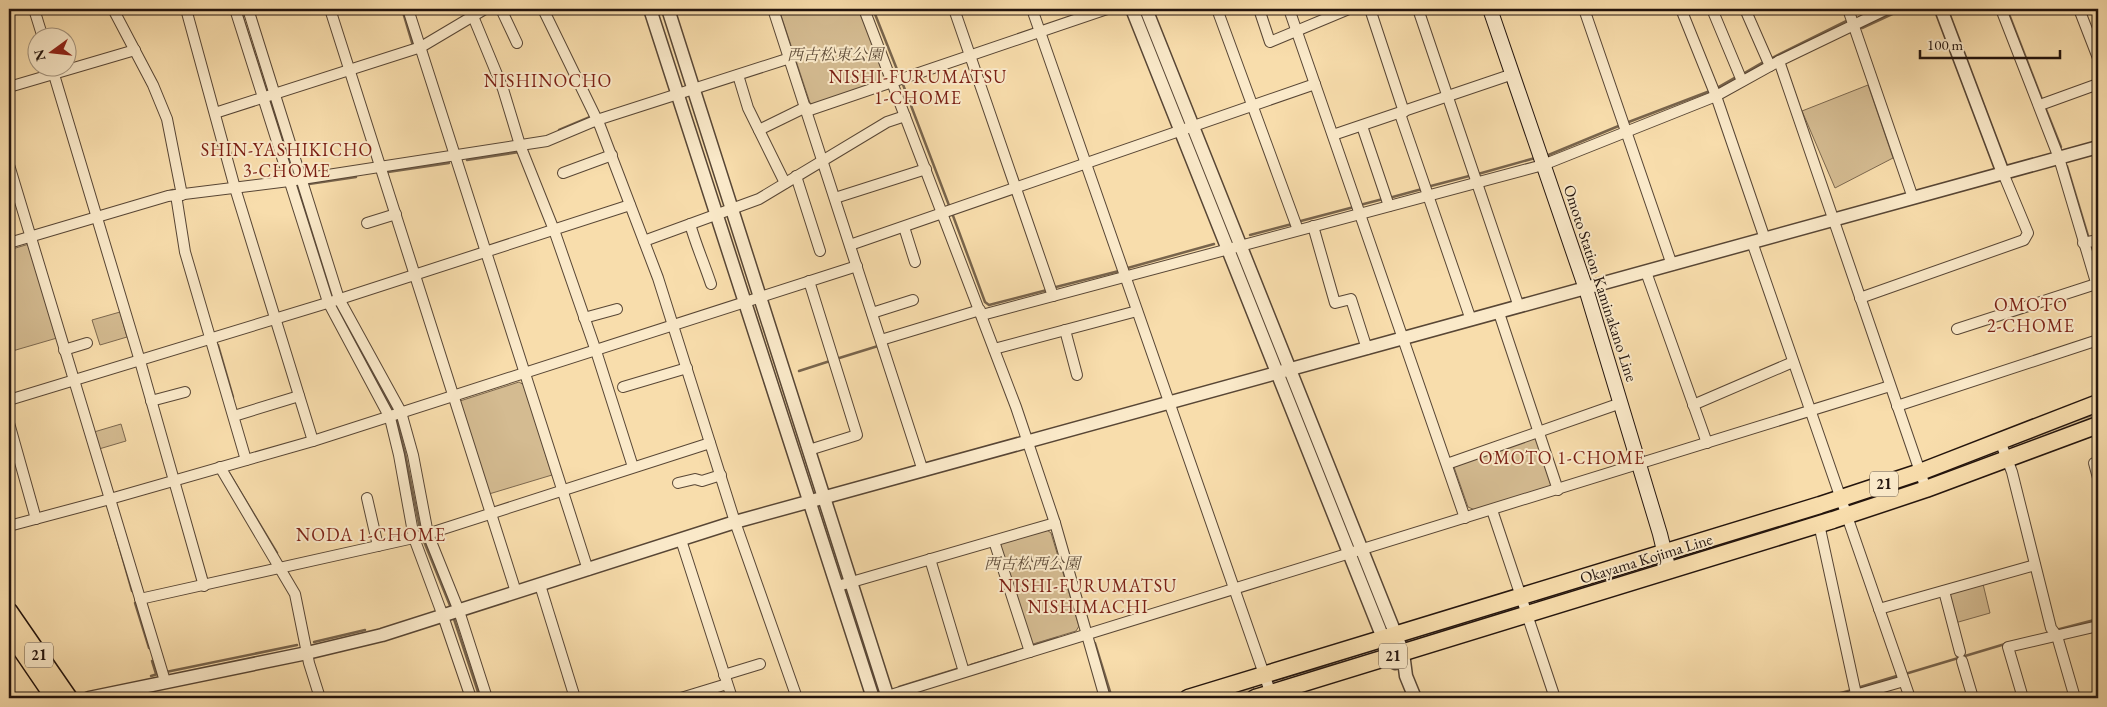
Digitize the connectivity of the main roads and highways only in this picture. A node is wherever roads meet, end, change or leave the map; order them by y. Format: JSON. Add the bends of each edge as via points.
{"nodes":[{"id":1,"x":1490,"y":9,"type":"edge"},
{"id":2,"x":2098,"y":403,"type":"edge"},
{"id":3,"x":2098,"y":425,"type":"edge"},
{"id":4,"x":1664,"y":552,"type":"junction"},
{"id":5,"x":1669,"y":571,"type":"junction"},
{"id":6,"x":9,"y":612,"type":"edge"},
{"id":7,"x":9,"y":632,"type":"edge"},
{"id":8,"x":1272,"y":696,"type":"edge"},
{"id":9,"x":54,"y":698,"type":"edge"},
{"id":10,"x":69,"y":698,"type":"edge"},
{"id":11,"x":1188,"y":698,"type":"edge"},
{"id":12,"x":1255,"y":698,"type":"edge"}],
"edges":[{"from":1,"to":4,"type":"main road","name":"Omoto Station Kaminakano Line","via":[[1586,289]]},
{"from":2,"to":4,"type":"main road","name":"Okayama Kojima Line","number":"21","via":[[1920,472]]},
{"from":3,"to":5,"type":"main road","name":"Okayama Kojima Line","number":"21","via":[[1926,489]]},
{"from":4,"to":5,"type":"main road","name":"Omoto Station Kaminakano Line"},
{"from":4,"to":11,"type":"main road","name":"Okayama Kojima Line","number":"21"},
{"from":5,"to":8,"type":"main road","name":"Okayama Kojima Line","number":"21"},
{"from":6,"to":10,"type":"main road","number":"21"},
{"from":7,"to":9,"type":"main road","number":"21"},
{"from":8,"to":12,"type":"main road","name":"Okayama Kojima Line","number":"21"}]}
